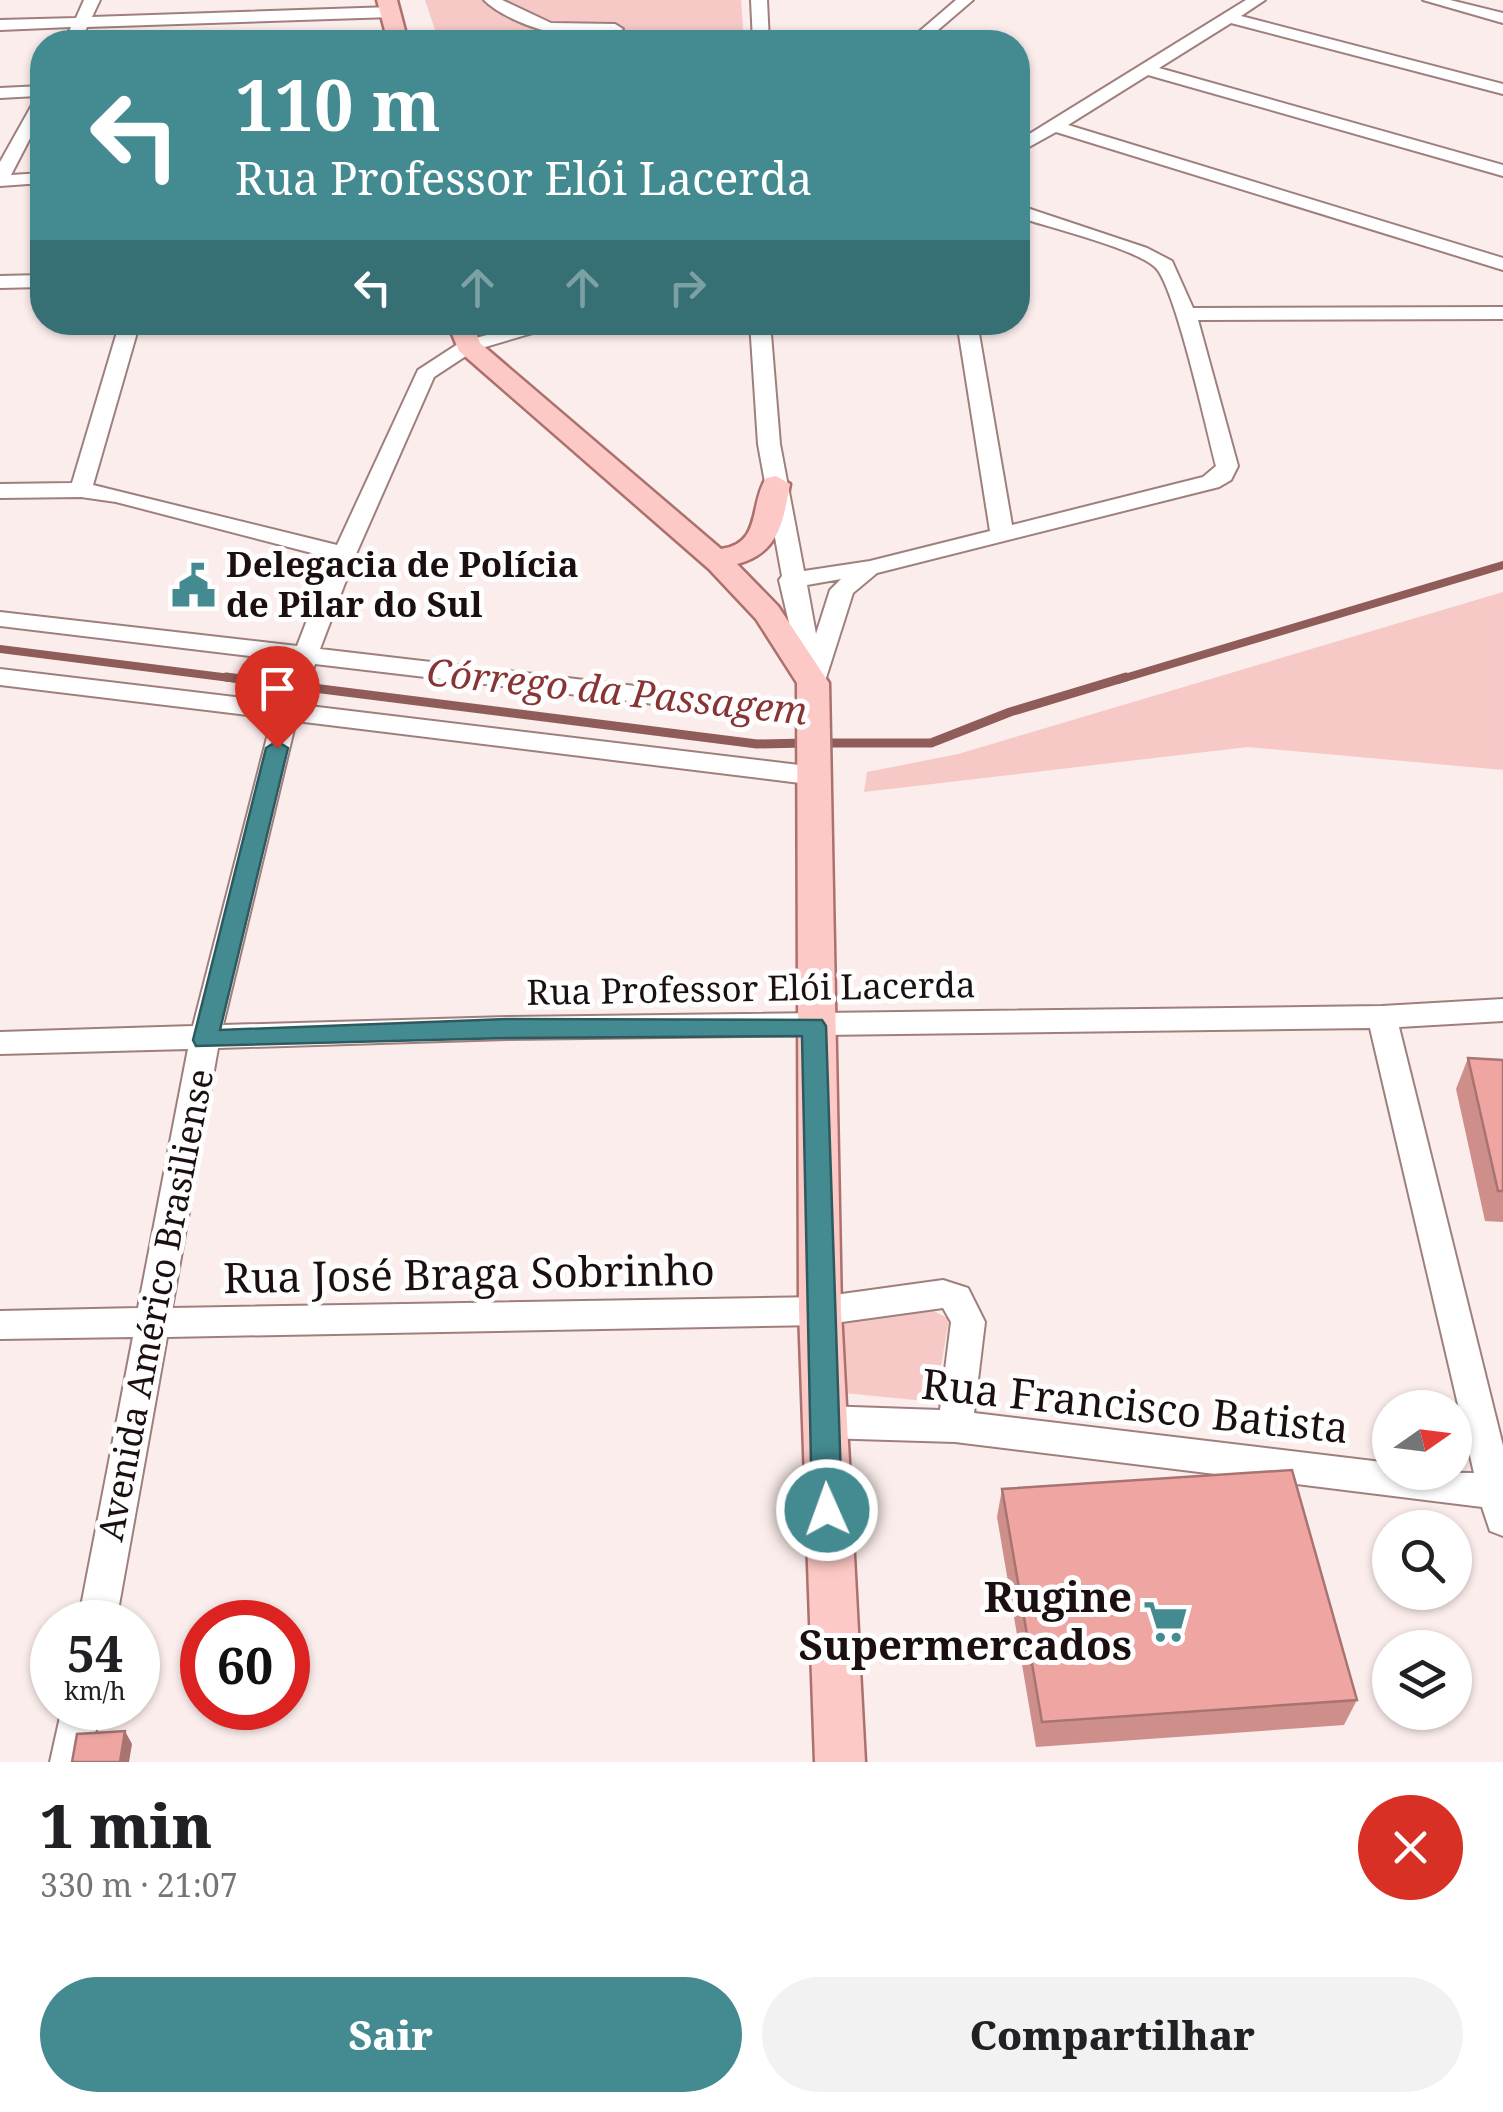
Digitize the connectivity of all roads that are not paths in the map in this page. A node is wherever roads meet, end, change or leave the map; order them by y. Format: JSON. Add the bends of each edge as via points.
{"nodes":[{"id":1,"x":92,"y":0,"type":"edge"},
{"id":2,"x":492,"y":0,"type":"edge"},
{"id":3,"x":759,"y":0,"type":"edge"},
{"id":4,"x":965,"y":0,"type":"edge"},
{"id":5,"x":1257,"y":0,"type":"edge"},
{"id":6,"x":1431,"y":0,"type":"edge"},
{"id":7,"x":390,"y":6,"type":"edge"},
{"id":8,"x":1228,"y":18,"type":"junction"},
{"id":9,"x":1503,"y":18,"type":"edge"},
{"id":10,"x":82,"y":22,"type":"junction"},
{"id":11,"x":0,"y":25,"type":"edge"},
{"id":12,"x":616,"y":29,"type":"dead end"},
{"id":13,"x":78,"y":30,"type":"edge"},
{"id":14,"x":760,"y":30,"type":"edge"},
{"id":15,"x":929,"y":30,"type":"edge"},
{"id":16,"x":1146,"y":69,"type":"junction"},
{"id":17,"x":1503,"y":89,"type":"edge"},
{"id":18,"x":30,"y":92,"type":"edge"},
{"id":19,"x":0,"y":93,"type":"edge"},
{"id":20,"x":30,"y":123,"type":"edge"},
{"id":21,"x":1054,"y":126,"type":"junction"},
{"id":22,"x":1030,"y":141,"type":"edge"},
{"id":23,"x":1503,"y":171,"type":"edge"},
{"id":24,"x":30,"y":179,"type":"edge"},
{"id":25,"x":0,"y":180,"type":"edge"},
{"id":26,"x":1030,"y":214,"type":"edge"},
{"id":27,"x":1503,"y":264,"type":"edge"},
{"id":28,"x":30,"y":281,"type":"edge"},
{"id":29,"x":0,"y":282,"type":"edge"},
{"id":30,"x":1186,"y":314,"type":"junction"},
{"id":31,"x":1503,"y":314,"type":"edge"},
{"id":32,"x":126,"y":335,"type":"edge"},
{"id":33,"x":462,"y":335,"type":"edge"},
{"id":34,"x":464,"y":335,"type":"edge"},
{"id":35,"x":761,"y":335,"type":"edge"},
{"id":36,"x":968,"y":335,"type":"edge"},
{"id":37,"x":776,"y":484,"type":"junction"},
{"id":38,"x":81,"y":490,"type":"junction"},
{"id":39,"x":0,"y":491,"type":"edge"},
{"id":40,"x":1002,"y":535,"type":"junction"},
{"id":41,"x":344,"y":554,"type":"junction"},
{"id":42,"x":714,"y":559,"type":"junction"},
{"id":43,"x":870,"y":568,"type":"junction"},
{"id":44,"x":792,"y":580,"type":"junction"},
{"id":45,"x":0,"y":619,"type":"edge"},
{"id":46,"x":303,"y":662,"type":"junction"},
{"id":47,"x":0,"y":678,"type":"edge"},
{"id":48,"x":813,"y":683,"type":"junction"},
{"id":49,"x":288,"y":705,"type":"junction"},
{"id":50,"x":814,"y":720,"type":"junction"},
{"id":51,"x":816,"y":769,"type":"junction"},
{"id":52,"x":1503,"y":1010,"type":"edge"},
{"id":53,"x":1382,"y":1017,"type":"junction"},
{"id":54,"x":814,"y":1026,"type":"junction"},
{"id":55,"x":205,"y":1040,"type":"junction"},
{"id":56,"x":0,"y":1043,"type":"edge"},
{"id":57,"x":820,"y":1312,"type":"junction"},
{"id":58,"x":153,"y":1325,"type":"junction"},
{"id":59,"x":0,"y":1326,"type":"edge"},
{"id":60,"x":823,"y":1422,"type":"junction"},
{"id":61,"x":955,"y":1426,"type":"junction"},
{"id":62,"x":1500,"y":1506,"type":"edge"},
{"id":63,"x":101,"y":1600,"type":"edge"},
{"id":64,"x":76,"y":1730,"type":"edge"},
{"id":65,"x":70,"y":1762,"type":"edge"},
{"id":66,"x":840,"y":1762,"type":"edge"}],
"edges":[{"from":1,"to":10,"type":"street"},
{"from":2,"to":12,"type":"street","via":[[549,30]]},
{"from":3,"to":14,"type":"street"},
{"from":4,"to":15,"type":"street"},
{"from":5,"to":8,"type":"street"},
{"from":6,"to":9,"type":"street"},
{"from":7,"to":10,"type":"street"},
{"from":8,"to":16,"type":"street"},
{"from":8,"to":17,"type":"street"},
{"from":10,"to":11,"type":"street"},
{"from":10,"to":13,"type":"street"},
{"from":16,"to":21,"type":"street"},
{"from":16,"to":23,"type":"street"},
{"from":18,"to":19,"type":"street"},
{"from":20,"to":25,"type":"street"},
{"from":21,"to":22,"type":"street"},
{"from":21,"to":27,"type":"street"},
{"from":24,"to":25,"type":"street"},
{"from":26,"to":30,"type":"street","via":[[1156,258],[1166,265]]},
{"from":28,"to":29,"type":"street"},
{"from":30,"to":31,"type":"street"},
{"from":30,"to":40,"type":"street","via":[[1227,466],[1223,475]]},
{"from":32,"to":38,"type":"street"},
{"from":33,"to":41,"type":"street","via":[[426,374]]},
{"from":34,"to":42,"type":"main road"},
{"from":35,"to":37,"type":"street"},
{"from":36,"to":40,"type":"street"},
{"from":37,"to":42,"type":"main road","via":[[758,548]]},
{"from":37,"to":44,"type":"street"},
{"from":38,"to":39,"type":"street"},
{"from":38,"to":41,"type":"street"},
{"from":40,"to":43,"type":"street"},
{"from":41,"to":46,"type":"street"},
{"from":42,"to":48,"type":"main road","via":[[767,613]]},
{"from":43,"to":44,"type":"street"},
{"from":43,"to":48,"type":"street","via":[[842,590]]},
{"from":44,"to":48,"type":"street"},
{"from":45,"to":46,"type":"street"},
{"from":46,"to":49,"type":"street","name":"Avenida Américo Brasiliense"},
{"from":46,"to":50,"type":"street","via":[[549,681]]},
{"from":47,"to":49,"type":"street"},
{"from":48,"to":50,"type":"main road"},
{"from":49,"to":51,"type":"street"},
{"from":49,"to":55,"type":"street","name":"Avenida Américo Brasiliense"},
{"from":50,"to":51,"type":"main road"},
{"from":51,"to":54,"type":"main road"},
{"from":52,"to":53,"type":"street","name":"Rua Professor Elói Lacerda"},
{"from":53,"to":54,"type":"street","name":"Rua Professor Elói Lacerda"},
{"from":53,"to":62,"type":"street"},
{"from":54,"to":55,"type":"street","name":"Rua Professor Elói Lacerda","via":[[507,1028]]},
{"from":54,"to":57,"type":"main road"},
{"from":55,"to":56,"type":"street","name":"Rua Professor Elói Lacerda"},
{"from":55,"to":58,"type":"street","name":"Avenida Américo Brasiliense"},
{"from":57,"to":58,"type":"street","name":"Rua José Braga Sobrinho"},
{"from":57,"to":60,"type":"main road"},
{"from":57,"to":61,"type":"street","name":"Rua José Braga Sobrinho","via":[[943,1294],[956,1298],[968,1322]]},
{"from":58,"to":59,"type":"street","name":"Rua José Braga Sobrinho"},
{"from":58,"to":63,"type":"street","name":"Avenida Américo Brasiliense"},
{"from":60,"to":61,"type":"street","name":"Rua Francisco Batista"},
{"from":60,"to":66,"type":"main road"},
{"from":61,"to":62,"type":"street","name":"Rua Francisco Batista"},
{"from":64,"to":65,"type":"street"}]}
